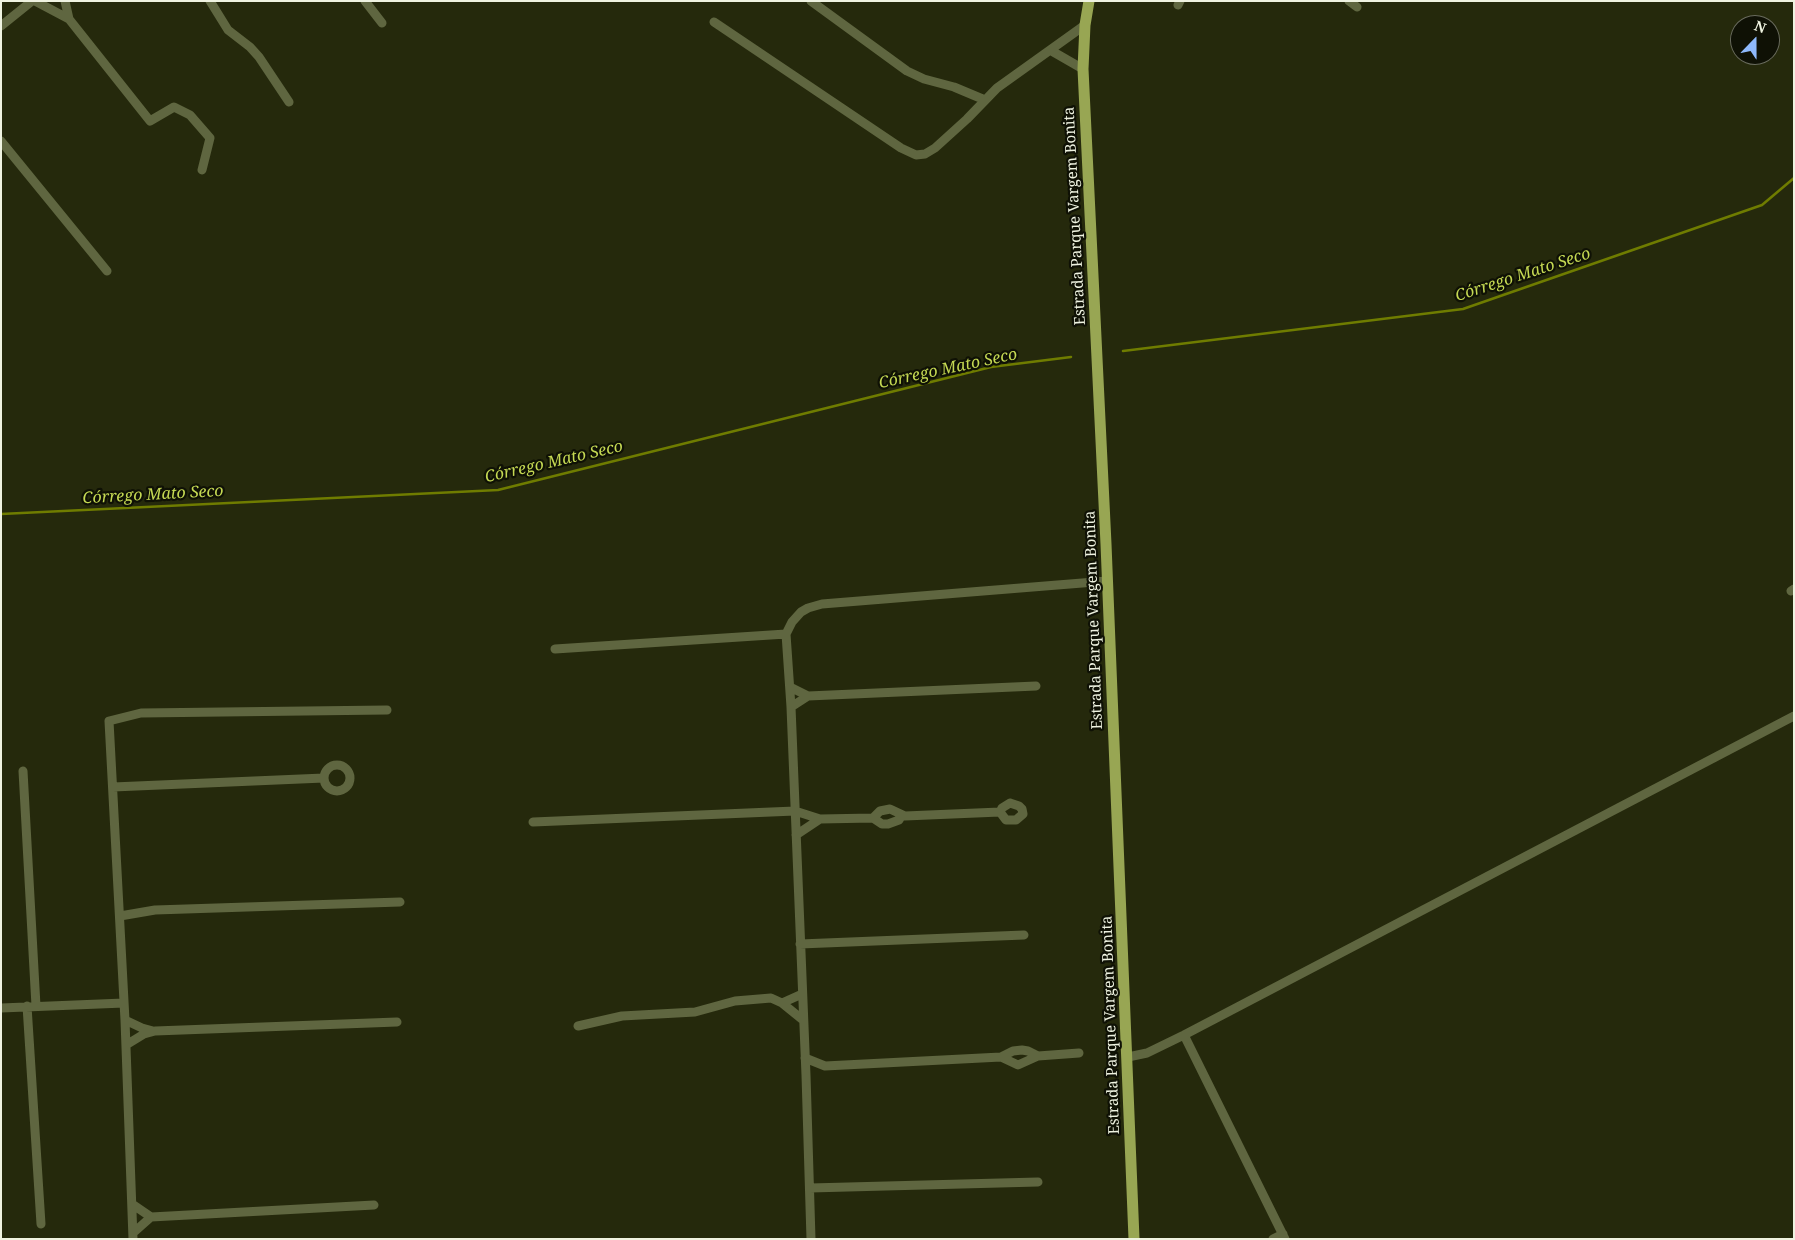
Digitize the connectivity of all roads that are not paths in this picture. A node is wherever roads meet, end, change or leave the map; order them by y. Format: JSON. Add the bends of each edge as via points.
{"nodes":[{"id":1,"x":33,"y":1,"type":"edge"},
{"id":2,"x":66,"y":1,"type":"edge"},
{"id":3,"x":210,"y":1,"type":"edge"},
{"id":4,"x":365,"y":1,"type":"edge"},
{"id":5,"x":811,"y":1,"type":"edge"},
{"id":6,"x":1090,"y":1,"type":"edge"},
{"id":7,"x":1349,"y":1,"type":"edge"},
{"id":8,"x":1357,"y":7,"type":"dead end"},
{"id":9,"x":68,"y":20,"type":"junction"},
{"id":10,"x":714,"y":22,"type":"dead end"},
{"id":11,"x":382,"y":23,"type":"dead end"},
{"id":12,"x":1085,"y":25,"type":"junction"},
{"id":13,"x":1,"y":26,"type":"edge"},
{"id":14,"x":1050,"y":50,"type":"junction"},
{"id":15,"x":1083,"y":69,"type":"junction"},
{"id":16,"x":984,"y":100,"type":"junction"},
{"id":17,"x":289,"y":102,"type":"dead end"},
{"id":18,"x":1,"y":141,"type":"edge"},
{"id":19,"x":202,"y":170,"type":"dead end"},
{"id":20,"x":107,"y":271,"type":"dead end"},
{"id":21,"x":1107,"y":581,"type":"junction"},
{"id":22,"x":786,"y":634,"type":"junction"},
{"id":23,"x":555,"y":649,"type":"dead end"},
{"id":24,"x":1036,"y":686,"type":"dead end"},
{"id":25,"x":790,"y":687,"type":"junction"},
{"id":26,"x":808,"y":696,"type":"junction"},
{"id":27,"x":791,"y":707,"type":"junction"},
{"id":28,"x":387,"y":710,"type":"dead end"},
{"id":29,"x":1794,"y":716,"type":"edge"},
{"id":30,"x":23,"y":771,"type":"dead end"},
{"id":31,"x":324,"y":778,"type":"dead end"},
{"id":32,"x":113,"y":788,"type":"junction"},
{"id":33,"x":795,"y":811,"type":"junction"},
{"id":34,"x":1000,"y":812,"type":"dead end"},
{"id":35,"x":902,"y":815,"type":"junction"},
{"id":36,"x":873,"y":818,"type":"junction"},
{"id":37,"x":820,"y":819,"type":"junction"},
{"id":38,"x":533,"y":822,"type":"dead end"},
{"id":39,"x":796,"y":835,"type":"junction"},
{"id":40,"x":400,"y":902,"type":"dead end"},
{"id":41,"x":120,"y":916,"type":"junction"},
{"id":42,"x":1024,"y":935,"type":"dead end"},
{"id":43,"x":800,"y":944,"type":"junction"},
{"id":44,"x":802,"y":994,"type":"junction"},
{"id":45,"x":124,"y":1003,"type":"junction"},
{"id":46,"x":782,"y":1003,"type":"junction"},
{"id":47,"x":32,"y":1006,"type":"junction"},
{"id":48,"x":1,"y":1008,"type":"edge"},
{"id":49,"x":125,"y":1020,"type":"junction"},
{"id":50,"x":803,"y":1020,"type":"junction"},
{"id":51,"x":397,"y":1022,"type":"dead end"},
{"id":52,"x":578,"y":1026,"type":"dead end"},
{"id":53,"x":155,"y":1031,"type":"junction"},
{"id":54,"x":1184,"y":1035,"type":"junction"},
{"id":55,"x":126,"y":1045,"type":"junction"},
{"id":56,"x":1079,"y":1053,"type":"dead end"},
{"id":57,"x":1038,"y":1056,"type":"junction"},
{"id":58,"x":1128,"y":1056,"type":"junction"},
{"id":59,"x":1001,"y":1057,"type":"junction"},
{"id":60,"x":805,"y":1058,"type":"junction"},
{"id":61,"x":824,"y":1066,"type":"junction"},
{"id":62,"x":806,"y":1075,"type":"junction"},
{"id":63,"x":1038,"y":1182,"type":"dead end"},
{"id":64,"x":810,"y":1188,"type":"junction"},
{"id":65,"x":132,"y":1204,"type":"junction"},
{"id":66,"x":374,"y":1204,"type":"dead end"},
{"id":67,"x":151,"y":1217,"type":"junction"},
{"id":68,"x":41,"y":1224,"type":"dead end"},
{"id":69,"x":133,"y":1236,"type":"edge"},
{"id":70,"x":1284,"y":1236,"type":"edge"},
{"id":71,"x":811,"y":1239,"type":"edge"},
{"id":72,"x":1134,"y":1239,"type":"edge"},
{"id":73,"x":1273,"y":1239,"type":"edge"}],
"edges":[{"from":1,"to":9,"type":"street"},
{"from":1,"to":13,"type":"street"},
{"from":2,"to":9,"type":"street"},
{"from":3,"to":17,"type":"street","via":[[228,30],[259,57]]},
{"from":4,"to":11,"type":"street"},
{"from":5,"to":16,"type":"street","via":[[907,71]]},
{"from":6,"to":12,"type":"main road","name":"Estrada Parque Vargem Bonita"},
{"from":7,"to":8,"type":"street"},
{"from":9,"to":19,"type":"street","via":[[150,121],[174,107],[190,115],[210,138]]},
{"from":10,"to":16,"type":"street","via":[[912,154],[925,154],[935,148]]},
{"from":12,"to":14,"type":"street"},
{"from":12,"to":15,"type":"main road","name":"Estrada Parque Vargem Bonita"},
{"from":14,"to":15,"type":"street"},
{"from":14,"to":16,"type":"street"},
{"from":15,"to":21,"type":"main road","name":"Estrada Parque Vargem Bonita"},
{"from":18,"to":20,"type":"street"},
{"from":21,"to":22,"type":"street","via":[[822,604],[801,612]]},
{"from":21,"to":58,"type":"main road","name":"Estrada Parque Vargem Bonita"},
{"from":22,"to":23,"type":"street"},
{"from":22,"to":25,"type":"street"},
{"from":24,"to":26,"type":"street"},
{"from":25,"to":26,"type":"street"},
{"from":25,"to":27,"type":"street"},
{"from":26,"to":27,"type":"street"},
{"from":27,"to":33,"type":"street"},
{"from":28,"to":32,"type":"street","via":[[141,713],[109,721]]},
{"from":29,"to":54,"type":"street"},
{"from":30,"to":47,"type":"street"},
{"from":31,"to":32,"type":"street"},
{"from":32,"to":41,"type":"street"},
{"from":33,"to":37,"type":"street"},
{"from":33,"to":38,"type":"street"},
{"from":33,"to":39,"type":"street"},
{"from":34,"to":35,"type":"street"},
{"from":35,"to":36,"type":"street","via":[[885,809]]},
{"from":35,"to":36,"type":"street","via":[[899,820],[888,824]]},
{"from":36,"to":37,"type":"street"},
{"from":37,"to":39,"type":"street"},
{"from":39,"to":43,"type":"street"},
{"from":40,"to":41,"type":"street","via":[[155,910]]},
{"from":41,"to":45,"type":"street"},
{"from":42,"to":43,"type":"street"},
{"from":43,"to":44,"type":"street"},
{"from":44,"to":46,"type":"street"},
{"from":44,"to":50,"type":"street"},
{"from":45,"to":47,"type":"street"},
{"from":45,"to":49,"type":"street"},
{"from":46,"to":50,"type":"street"},
{"from":46,"to":52,"type":"street","via":[[771,998],[735,1001],[695,1012],[622,1016]]},
{"from":47,"to":48,"type":"street"},
{"from":47,"to":68,"type":"street"},
{"from":49,"to":53,"type":"street"},
{"from":49,"to":55,"type":"street"},
{"from":50,"to":60,"type":"street"},
{"from":51,"to":53,"type":"street"},
{"from":53,"to":55,"type":"street"},
{"from":54,"to":58,"type":"street","via":[[1147,1053]]},
{"from":54,"to":70,"type":"street"},
{"from":55,"to":65,"type":"street"},
{"from":56,"to":57,"type":"street"},
{"from":57,"to":59,"type":"street","via":[[1022,1050]]},
{"from":57,"to":59,"type":"street","via":[[1018,1065]]},
{"from":58,"to":72,"type":"main road","name":"Estrada Parque Vargem Bonita"},
{"from":59,"to":61,"type":"street"},
{"from":60,"to":61,"type":"street"},
{"from":60,"to":62,"type":"street"},
{"from":61,"to":62,"type":"street"},
{"from":62,"to":64,"type":"street"},
{"from":63,"to":64,"type":"street"},
{"from":64,"to":71,"type":"street"},
{"from":65,"to":67,"type":"street"},
{"from":65,"to":69,"type":"street"},
{"from":66,"to":67,"type":"street"},
{"from":67,"to":69,"type":"street"},
{"from":70,"to":73,"type":"street"}]}
